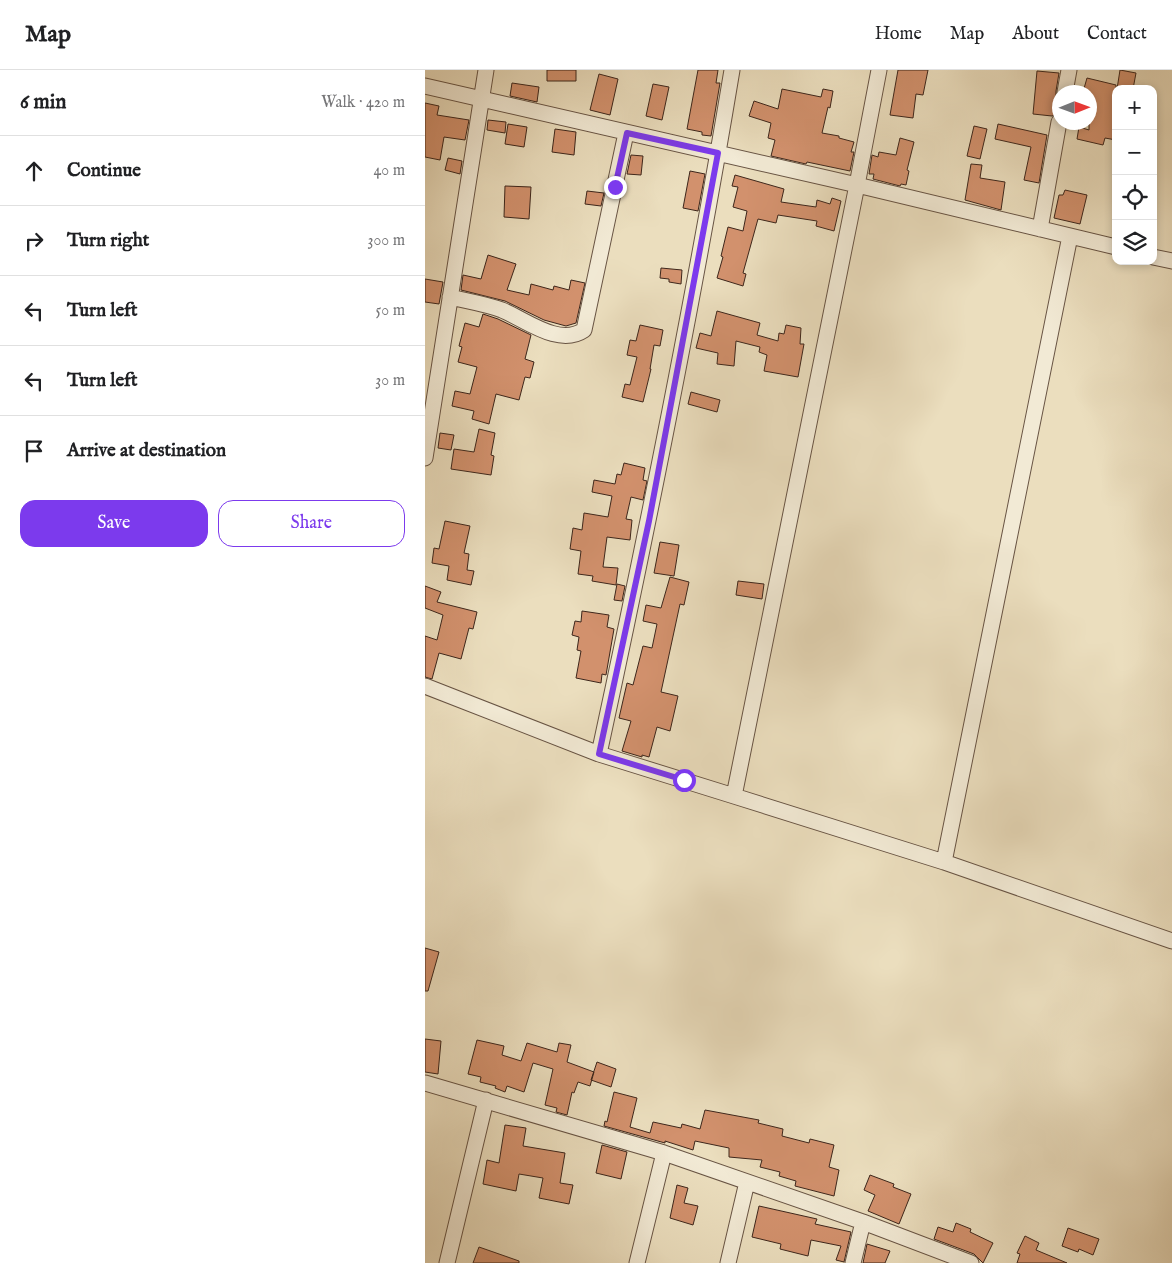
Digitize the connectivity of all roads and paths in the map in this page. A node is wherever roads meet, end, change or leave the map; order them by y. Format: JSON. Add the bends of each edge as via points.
{"nodes":[{"id":1,"x":485,"y":70,"type":"edge"},
{"id":2,"x":732,"y":70,"type":"edge"},
{"id":3,"x":879,"y":70,"type":"edge"},
{"id":4,"x":1069,"y":70,"type":"edge"},
{"id":5,"x":1066,"y":85,"type":"edge"},
{"id":6,"x":425,"y":86,"type":"edge"},
{"id":7,"x":480,"y":100,"type":"junction"},
{"id":8,"x":1058,"y":130,"type":"edge"},
{"id":9,"x":627,"y":133,"type":"junction"},
{"id":10,"x":718,"y":153,"type":"junction"},
{"id":11,"x":857,"y":186,"type":"junction"},
{"id":12,"x":1040,"y":229,"type":"junction"},
{"id":13,"x":1070,"y":236,"type":"junction"},
{"id":14,"x":1112,"y":246,"type":"edge"},
{"id":15,"x":1157,"y":258,"type":"edge"},
{"id":16,"x":1172,"y":261,"type":"edge"},
{"id":17,"x":450,"y":297,"type":"junction"},
{"id":18,"x":425,"y":458,"type":"edge"},
{"id":19,"x":425,"y":686,"type":"edge"},
{"id":20,"x":599,"y":754,"type":"junction"},
{"id":21,"x":734,"y":796,"type":"junction"},
{"id":22,"x":944,"y":862,"type":"junction"},
{"id":23,"x":1172,"y":941,"type":"edge"},
{"id":24,"x":425,"y":1082,"type":"edge"},
{"id":25,"x":486,"y":1100,"type":"junction"},
{"id":26,"x":664,"y":1153,"type":"junction"},
{"id":27,"x":747,"y":1182,"type":"junction"},
{"id":28,"x":863,"y":1222,"type":"junction"},
{"id":29,"x":447,"y":1263,"type":"edge"},
{"id":30,"x":637,"y":1263,"type":"edge"},
{"id":31,"x":728,"y":1263,"type":"edge"},
{"id":32,"x":853,"y":1263,"type":"edge"},
{"id":33,"x":971,"y":1263,"type":"edge"}],
"edges":[{"from":1,"to":7,"type":"street"},
{"from":2,"to":10,"type":"street"},
{"from":3,"to":11,"type":"street"},
{"from":4,"to":5,"type":"street"},
{"from":6,"to":7,"type":"street"},
{"from":7,"to":9,"type":"street"},
{"from":7,"to":17,"type":"street"},
{"from":8,"to":12,"type":"street"},
{"from":9,"to":10,"type":"street"},
{"from":9,"to":17,"type":"street","via":[[584,330],[569,337],[558,335],[502,310]]},
{"from":10,"to":11,"type":"street"},
{"from":10,"to":20,"type":"street","via":[[649,521]]},
{"from":11,"to":12,"type":"street"},
{"from":11,"to":21,"type":"street"},
{"from":12,"to":13,"type":"street"},
{"from":13,"to":14,"type":"street"},
{"from":13,"to":22,"type":"street"},
{"from":15,"to":16,"type":"street"},
{"from":17,"to":18,"type":"street"},
{"from":19,"to":20,"type":"street"},
{"from":20,"to":21,"type":"street"},
{"from":21,"to":22,"type":"street"},
{"from":22,"to":23,"type":"street"},
{"from":24,"to":25,"type":"street"},
{"from":25,"to":26,"type":"street"},
{"from":25,"to":29,"type":"street"},
{"from":26,"to":27,"type":"street"},
{"from":26,"to":30,"type":"street"},
{"from":27,"to":28,"type":"street"},
{"from":27,"to":31,"type":"street"},
{"from":28,"to":32,"type":"street"},
{"from":28,"to":33,"type":"street"}]}
